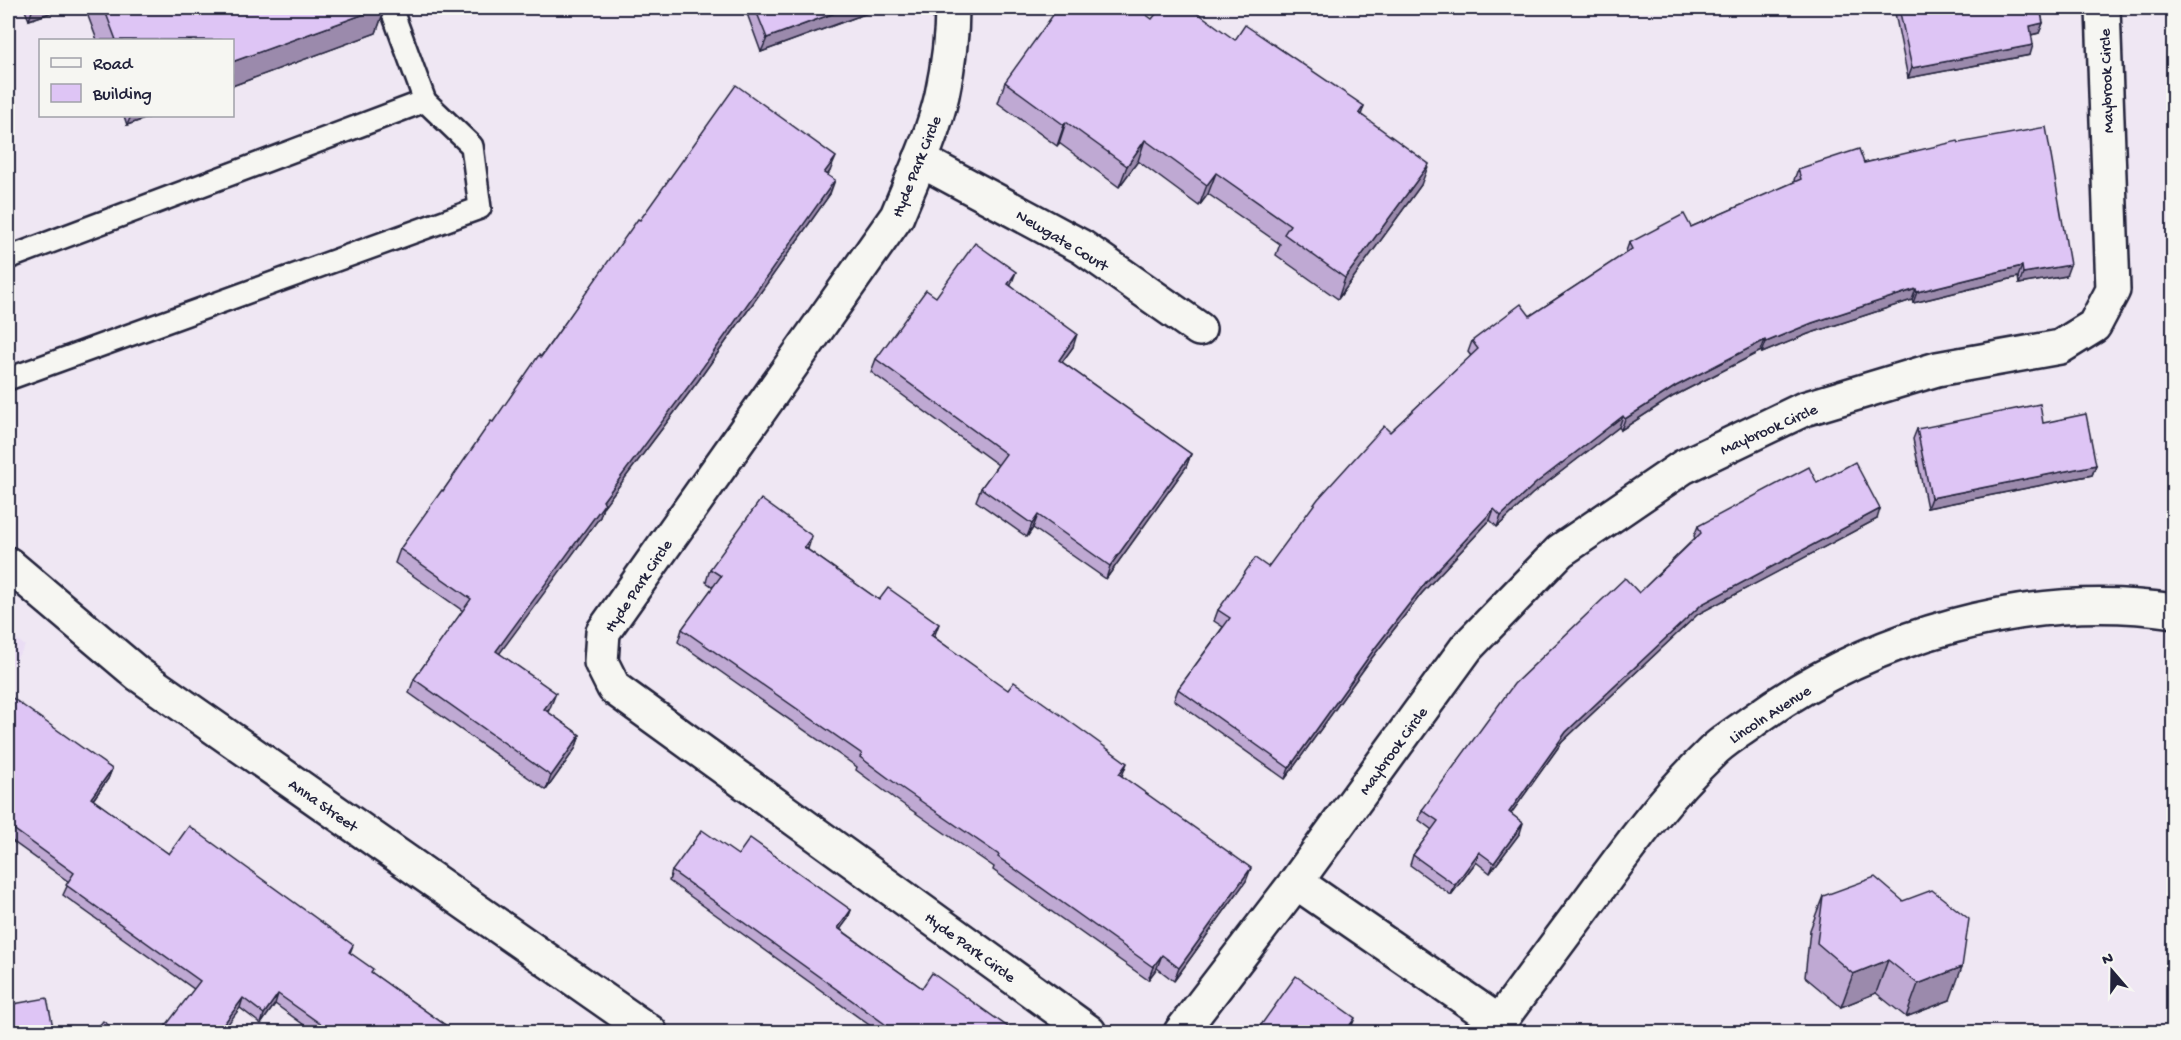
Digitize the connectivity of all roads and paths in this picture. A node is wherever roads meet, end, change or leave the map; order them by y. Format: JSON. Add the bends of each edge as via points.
{"nodes":[{"id":1,"x":391,"y":8,"type":"edge"},
{"id":2,"x":952,"y":8,"type":"edge"},
{"id":3,"x":2103,"y":8,"type":"edge"},
{"id":4,"x":425,"y":101,"type":"junction"},
{"id":5,"x":920,"y":160,"type":"junction"},
{"id":6,"x":8,"y":258,"type":"edge"},
{"id":7,"x":1199,"y":329,"type":"dead end"},
{"id":8,"x":8,"y":379,"type":"edge"},
{"id":9,"x":8,"y":564,"type":"edge"},
{"id":10,"x":2172,"y":609,"type":"edge"},
{"id":11,"x":1296,"y":882,"type":"junction"},
{"id":12,"x":1496,"y":1027,"type":"edge"},
{"id":13,"x":650,"y":1032,"type":"edge"},
{"id":14,"x":1089,"y":1032,"type":"edge"},
{"id":15,"x":1181,"y":1032,"type":"edge"}],
"edges":[{"from":1,"to":4,"type":"lane"},
{"from":2,"to":5,"type":"street","name":"Hyde Park Circle","via":[[942,96]]},
{"from":3,"to":11,"type":"street","name":"Maybrook Circle","via":[[2113,290],[2094,326],[2060,347],[1937,369],[1804,409],[1683,466],[1560,551],[1467,647]]},
{"from":4,"to":6,"type":"lane"},
{"from":4,"to":8,"type":"lane","via":[[472,146],[480,208]]},
{"from":5,"to":7,"type":"street","name":"Newgate Court","via":[[1082,247]]},
{"from":5,"to":14,"type":"street","name":"Hyde Park Circle","via":[[897,216],[603,632],[601,662],[614,687]]},
{"from":9,"to":13,"type":"street","name":"Anna Street","via":[[138,674]]},
{"from":10,"to":12,"type":"street","name":"Lincoln Avenue","via":[[2101,605],[2026,611],[1966,622],[1905,641],[1846,666],[1774,706],[1711,752],[1654,813]]},
{"from":11,"to":12,"type":"street"},
{"from":11,"to":15,"type":"street"}]}
